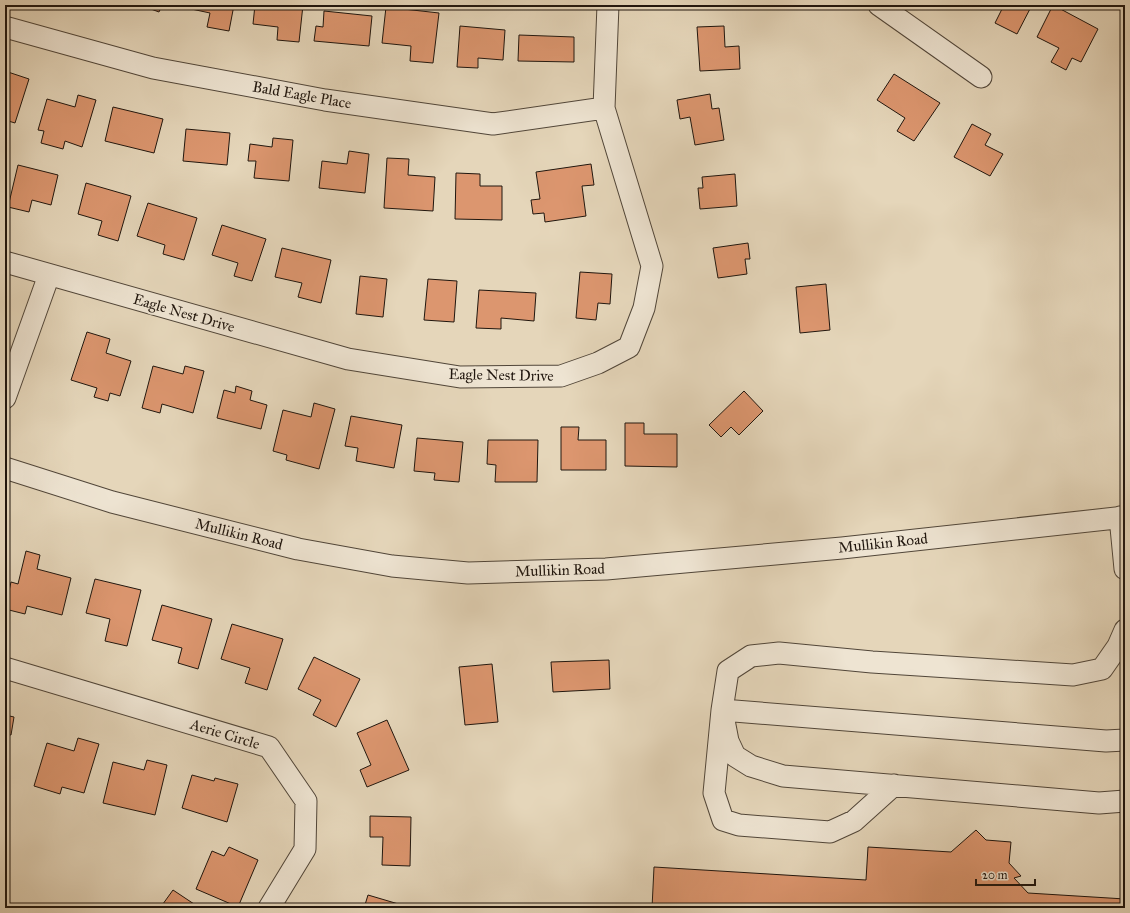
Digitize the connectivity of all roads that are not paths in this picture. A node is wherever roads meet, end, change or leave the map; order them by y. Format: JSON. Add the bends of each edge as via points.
{"nodes":[{"id":1,"x":608,"y":5,"type":"edge"},
{"id":2,"x":879,"y":5,"type":"edge"},
{"id":3,"x":5,"y":28,"type":"edge"},
{"id":4,"x":982,"y":78,"type":"dead end"},
{"id":5,"x":604,"y":108,"type":"junction"},
{"id":6,"x":5,"y":262,"type":"edge"},
{"id":7,"x":49,"y":275,"type":"junction"},
{"id":8,"x":5,"y":398,"type":"edge"},
{"id":9,"x":5,"y":468,"type":"edge"},
{"id":10,"x":1122,"y":517,"type":"edge"},
{"id":11,"x":1125,"y":569,"type":"edge"},
{"id":12,"x":1125,"y":630,"type":"edge"},
{"id":13,"x":5,"y":668,"type":"edge"},
{"id":14,"x":722,"y":710,"type":"junction"},
{"id":15,"x":1125,"y":740,"type":"edge"},
{"id":16,"x":894,"y":785,"type":"junction"},
{"id":17,"x":1125,"y":801,"type":"edge"},
{"id":18,"x":269,"y":908,"type":"edge"}],
"edges":[{"from":1,"to":5,"type":"street","name":"Eagle Nest Drive"},
{"from":2,"to":4,"type":"street"},
{"from":3,"to":5,"type":"street","name":"Bald Eagle Place","via":[[153,68],[324,100],[493,124]]},
{"from":5,"to":7,"type":"street","name":"Eagle Nest Drive","via":[[652,266],[644,308],[629,347],[598,363],[561,376],[460,377],[348,359]]},
{"from":6,"to":7,"type":"street","name":"Eagle Nest Drive"},
{"from":7,"to":8,"type":"street"},
{"from":9,"to":10,"type":"street","name":"Mullikin Road","via":[[112,502],[298,549],[392,566],[468,573],[606,568],[842,548]]},
{"from":10,"to":11,"type":"street"},
{"from":12,"to":14,"type":"street","via":[[1118,646],[1102,669],[1073,675],[872,662],[779,653],[751,656],[728,671]]},
{"from":13,"to":18,"type":"street","name":"Aerie Circle","via":[[269,747],[306,801],[305,849]]},
{"from":14,"to":15,"type":"street","via":[[1106,741]]},
{"from":14,"to":16,"type":"street","via":[[728,741],[735,756],[751,766],[782,776]]},
{"from":14,"to":16,"type":"street","via":[[714,793],[723,820],[739,825],[830,832],[854,821]]},
{"from":16,"to":17,"type":"street","via":[[1100,803]]}]}
